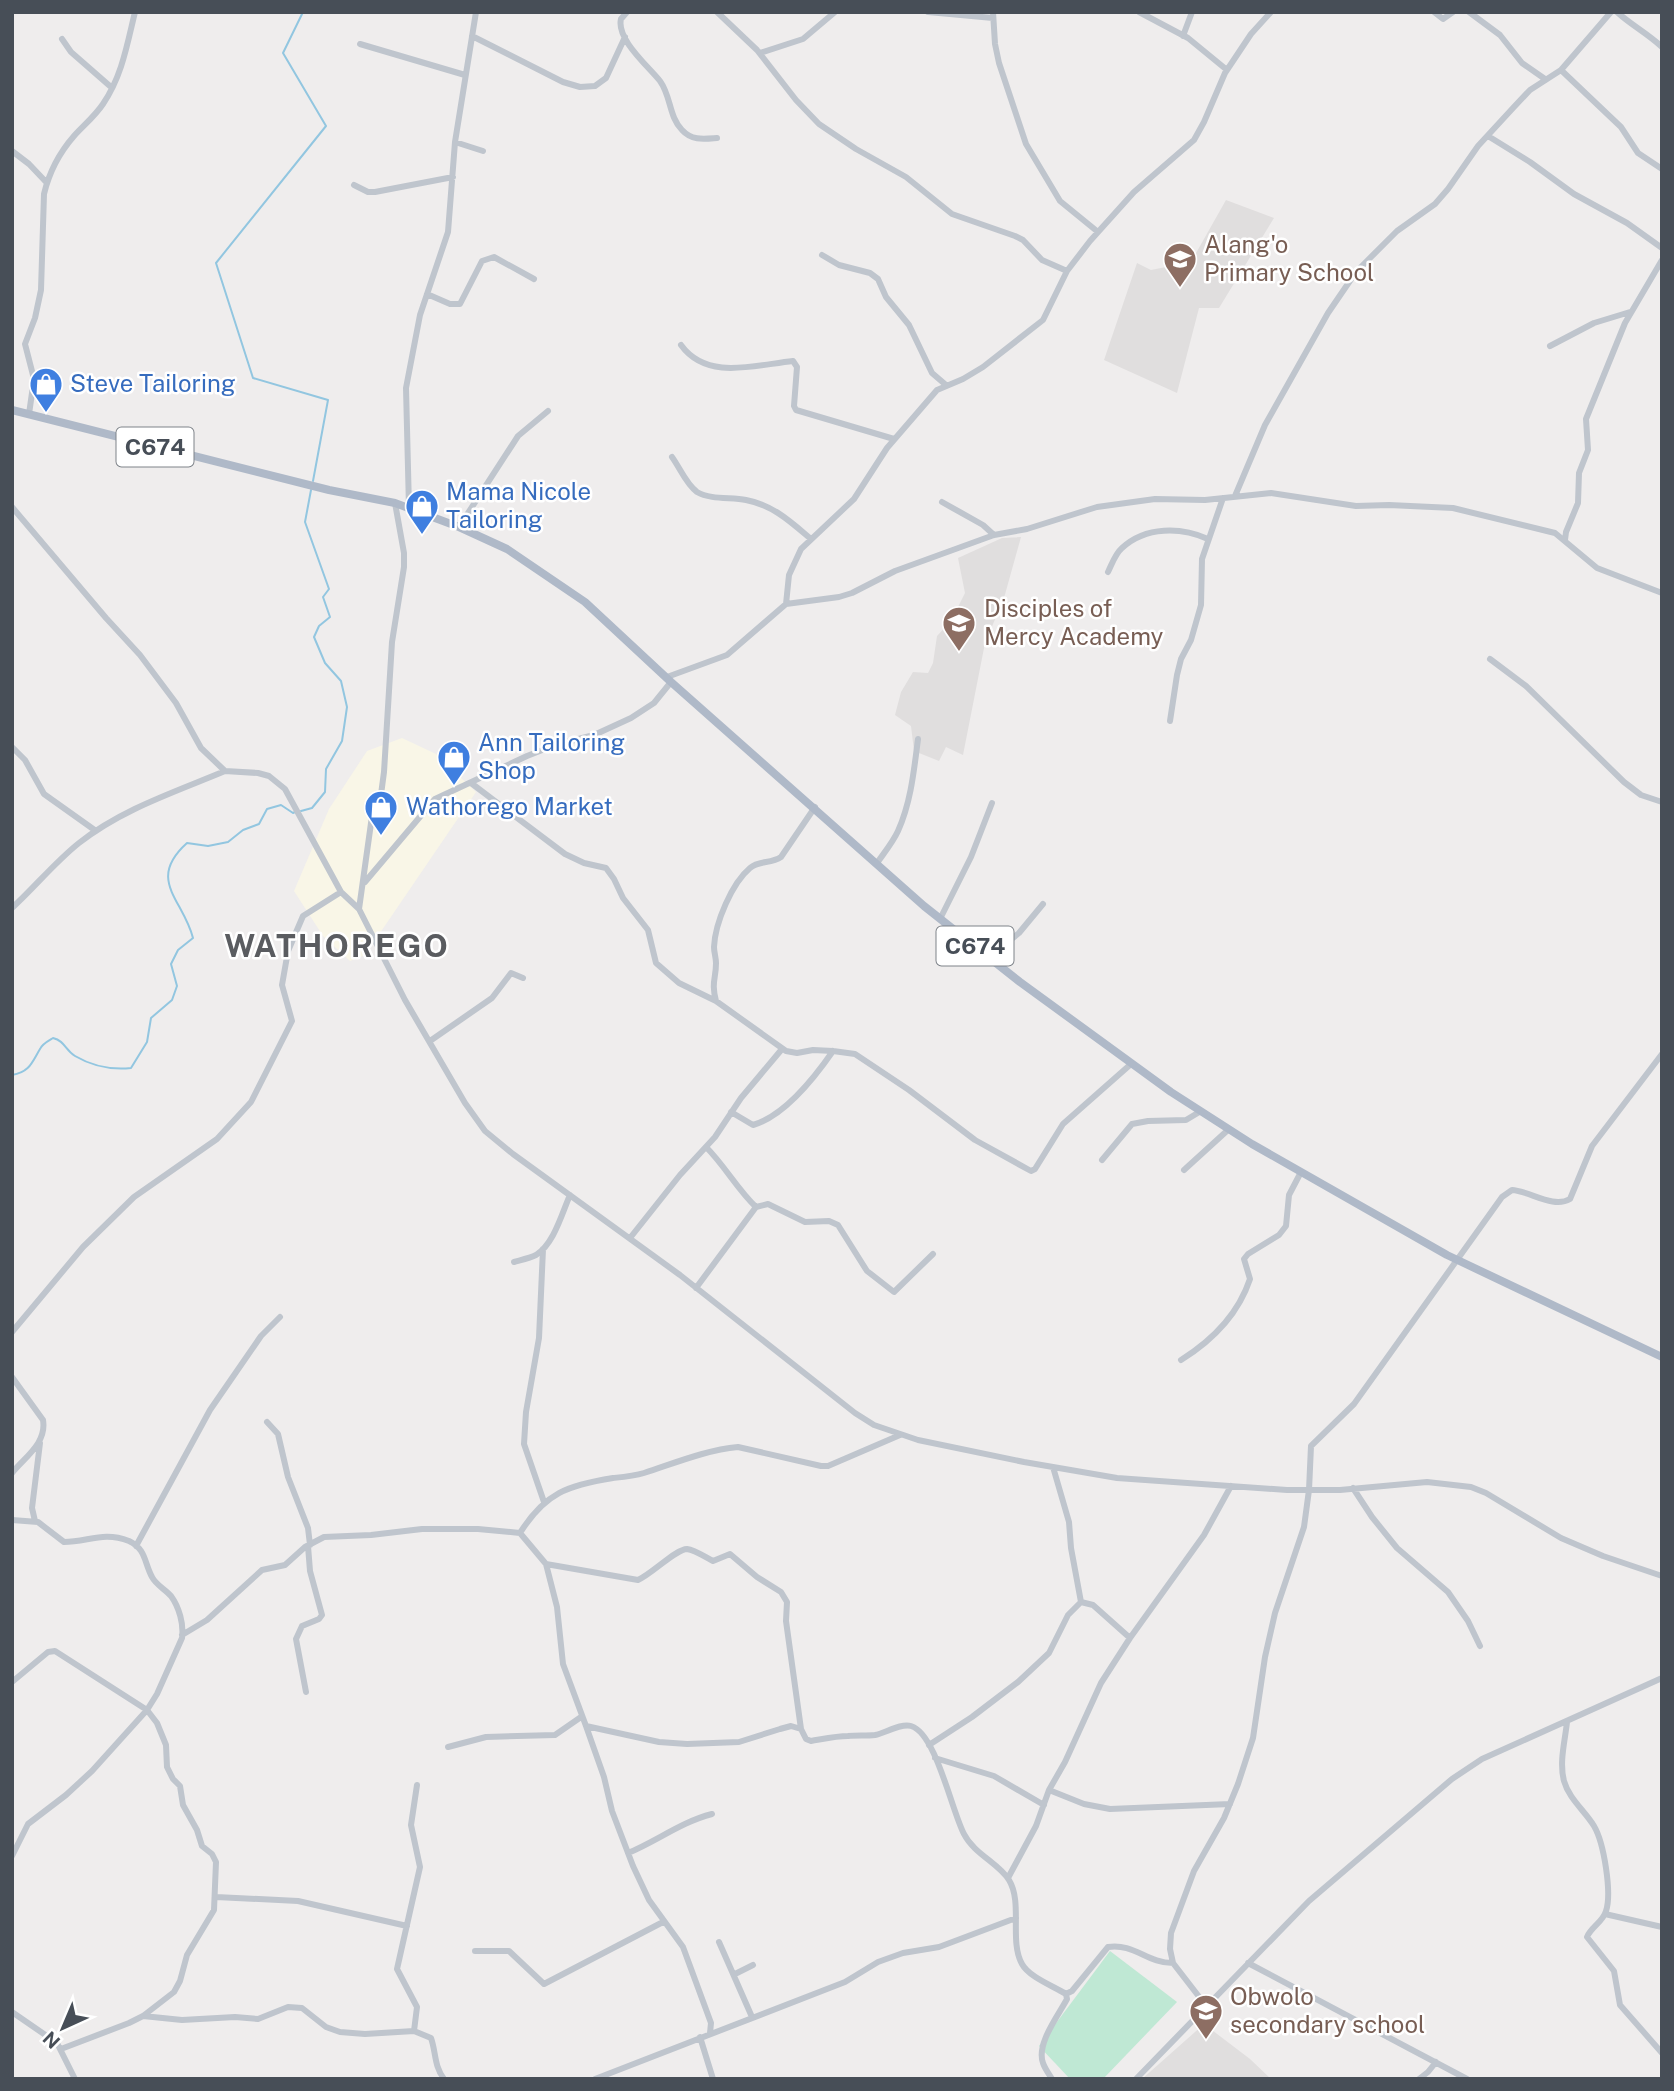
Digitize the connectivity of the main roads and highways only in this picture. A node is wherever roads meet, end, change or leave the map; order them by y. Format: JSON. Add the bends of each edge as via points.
{"nodes":[{"id":1,"x":12,"y":410,"type":"edge"},
{"id":2,"x":1662,"y":1357,"type":"edge"}],
"edges":[{"from":1,"to":2,"type":"main road","number":"C674","via":[[400,507],[460,527],[507,550],[585,602],[940,919],[1131,1064],[1229,1129],[1458,1260]]}]}
